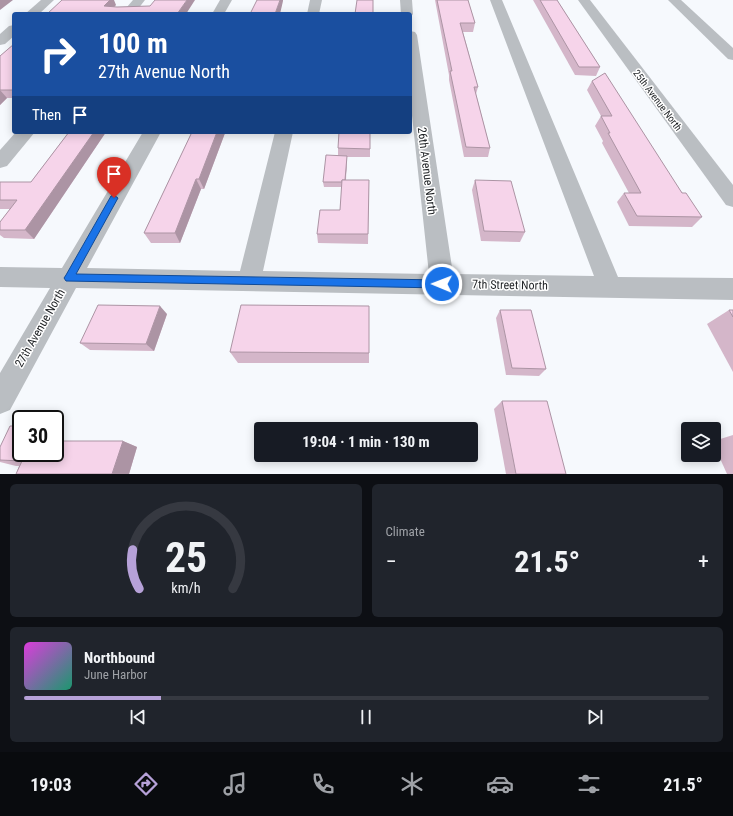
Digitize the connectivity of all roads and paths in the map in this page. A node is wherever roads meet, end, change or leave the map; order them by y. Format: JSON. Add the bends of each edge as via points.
{"nodes":[{"id":1,"x":48,"y":0,"type":"edge"},
{"id":2,"x":139,"y":0,"type":"edge"},
{"id":3,"x":226,"y":0,"type":"edge"},
{"id":4,"x":316,"y":0,"type":"edge"},
{"id":5,"x":406,"y":0,"type":"edge"},
{"id":6,"x":496,"y":0,"type":"edge"},
{"id":7,"x":584,"y":0,"type":"edge"},
{"id":8,"x":674,"y":0,"type":"edge"},
{"id":9,"x":33,"y":12,"type":"edge"},
{"id":10,"x":129,"y":12,"type":"edge"},
{"id":11,"x":219,"y":12,"type":"edge"},
{"id":12,"x":313,"y":12,"type":"edge"},
{"id":13,"x":407,"y":12,"type":"edge"},
{"id":14,"x":12,"y":31,"type":"edge"},
{"id":15,"x":0,"y":41,"type":"edge"},
{"id":16,"x":412,"y":51,"type":"edge"},
{"id":17,"x":733,"y":56,"type":"edge"},
{"id":18,"x":24,"y":134,"type":"edge"},
{"id":19,"x":151,"y":134,"type":"edge"},
{"id":20,"x":284,"y":134,"type":"edge"},
{"id":21,"x":0,"y":162,"type":"edge"},
{"id":22,"x":733,"y":200,"type":"edge"},
{"id":23,"x":0,"y":277,"type":"edge"},
{"id":24,"x":69,"y":278,"type":"junction"},
{"id":25,"x":249,"y":281,"type":"junction"},
{"id":26,"x":442,"y":284,"type":"junction"},
{"id":27,"x":610,"y":287,"type":"junction"},
{"id":28,"x":733,"y":289,"type":"edge"},
{"id":29,"x":0,"y":400,"type":"edge"}],
"edges":[{"from":1,"to":9,"type":"street"},
{"from":2,"to":10,"type":"street"},
{"from":3,"to":11,"type":"street"},
{"from":4,"to":12,"type":"street"},
{"from":5,"to":13,"type":"street"},
{"from":6,"to":27,"type":"street"},
{"from":7,"to":22,"type":"street","name":"25th Avenue North"},
{"from":8,"to":17,"type":"street"},
{"from":14,"to":15,"type":"street"},
{"from":16,"to":26,"type":"street","name":"26th Avenue North"},
{"from":18,"to":21,"type":"street"},
{"from":19,"to":24,"type":"street","name":"27th Avenue North"},
{"from":20,"to":25,"type":"street"},
{"from":23,"to":24,"type":"street","name":"7th Street North"},
{"from":24,"to":25,"type":"street","name":"7th Street North"},
{"from":24,"to":29,"type":"street","name":"27th Avenue North"},
{"from":25,"to":26,"type":"street","name":"7th Street North"},
{"from":26,"to":27,"type":"street","name":"7th Street North"},
{"from":27,"to":28,"type":"street","name":"7th Street North"}]}
